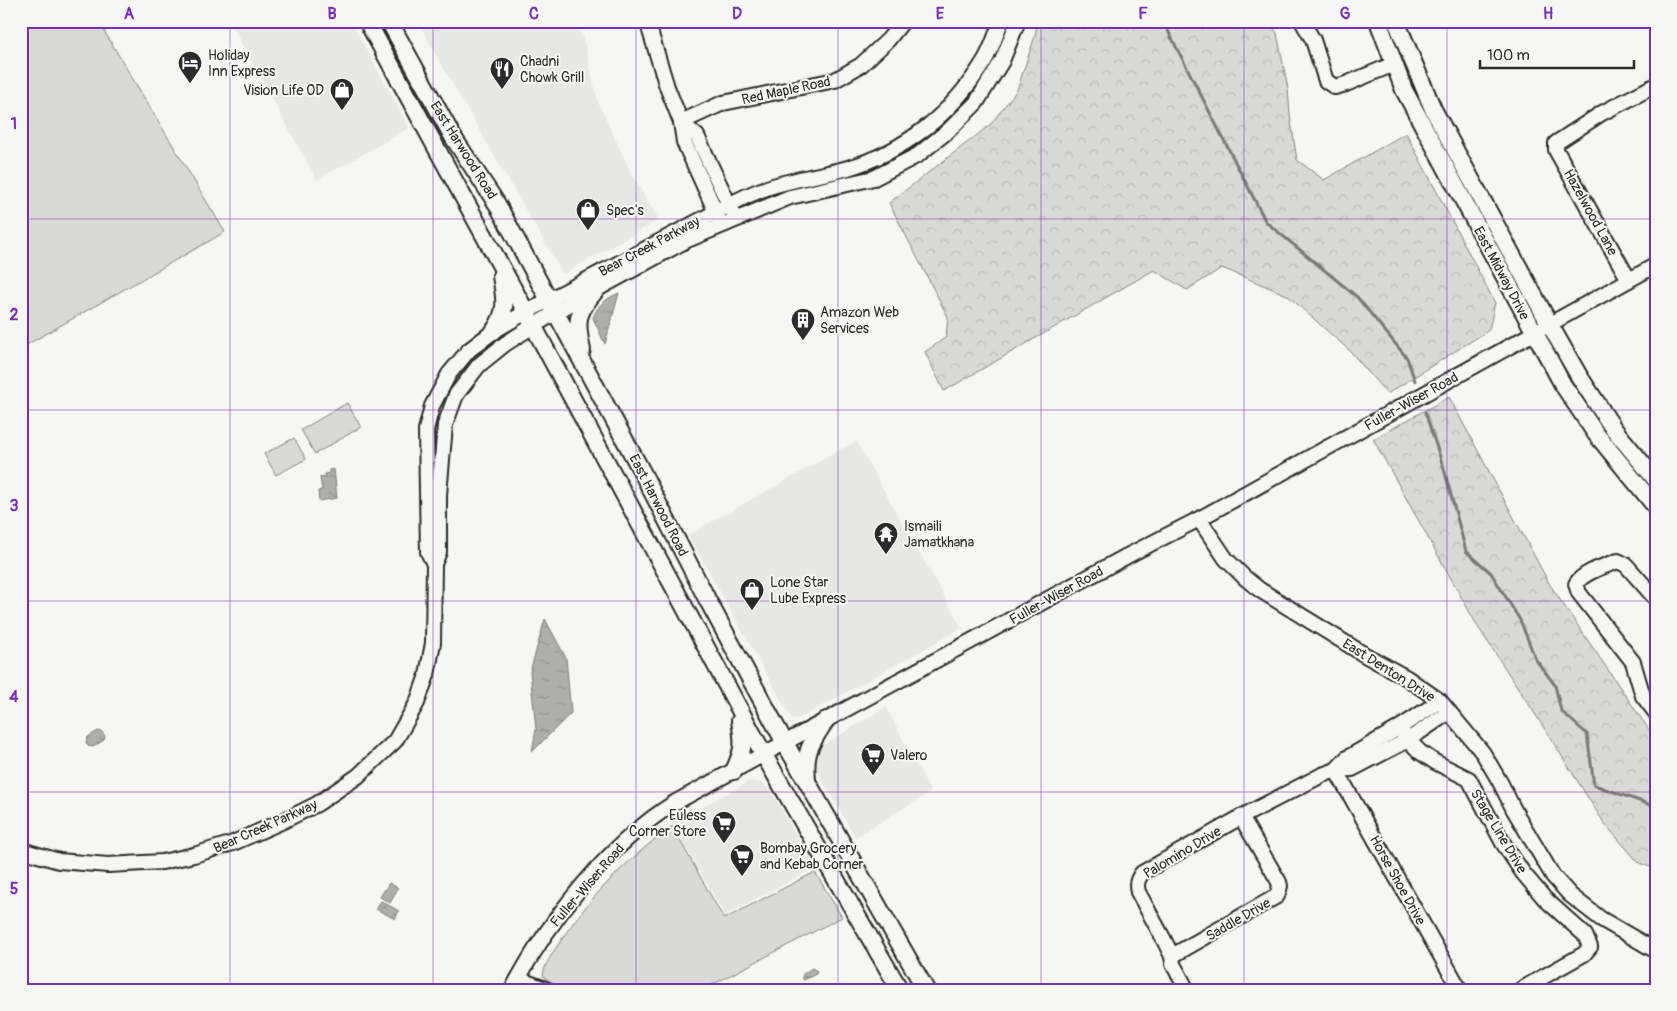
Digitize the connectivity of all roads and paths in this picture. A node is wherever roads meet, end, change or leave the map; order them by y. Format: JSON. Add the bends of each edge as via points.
{"nodes":[{"id":1,"x":367,"y":21,"type":"edge"},
{"id":2,"x":389,"y":21,"type":"edge"},
{"id":3,"x":647,"y":21,"type":"edge"},
{"id":4,"x":903,"y":21,"type":"edge"},
{"id":5,"x":1001,"y":21,"type":"edge"},
{"id":6,"x":1018,"y":21,"type":"edge"},
{"id":7,"x":1302,"y":21,"type":"edge"},
{"id":8,"x":1378,"y":21,"type":"edge"},
{"id":9,"x":1396,"y":21,"type":"edge"},
{"id":10,"x":398,"y":38,"type":"junction"},
{"id":11,"x":381,"y":48,"type":"junction"},
{"id":12,"x":1394,"y":64,"type":"junction"},
{"id":13,"x":1656,"y":85,"type":"edge"},
{"id":14,"x":681,"y":122,"type":"junction"},
{"id":15,"x":729,"y":205,"type":"junction"},
{"id":16,"x":716,"y":211,"type":"junction"},
{"id":17,"x":735,"y":219,"type":"junction"},
{"id":18,"x":722,"y":225,"type":"junction"},
{"id":19,"x":499,"y":264,"type":"junction"},
{"id":20,"x":1656,"y":265,"type":"edge"},
{"id":21,"x":1629,"y":280,"type":"junction"},
{"id":22,"x":597,"y":289,"type":"junction"},
{"id":23,"x":552,"y":306,"type":"junction"},
{"id":24,"x":529,"y":319,"type":"junction"},
{"id":25,"x":1550,"y":325,"type":"junction"},
{"id":26,"x":494,"y":331,"type":"junction"},
{"id":27,"x":1534,"y":333,"type":"junction"},
{"id":28,"x":598,"y":391,"type":"junction"},
{"id":29,"x":1656,"y":480,"type":"edge"},
{"id":30,"x":1656,"y":507,"type":"edge"},
{"id":31,"x":1199,"y":519,"type":"junction"},
{"id":32,"x":434,"y":564,"type":"junction"},
{"id":33,"x":707,"y":599,"type":"junction"},
{"id":34,"x":1656,"y":599,"type":"edge"},
{"id":35,"x":685,"y":609,"type":"junction"},
{"id":36,"x":738,"y":706,"type":"junction"},
{"id":37,"x":1444,"y":706,"type":"junction"},
{"id":38,"x":1656,"y":713,"type":"edge"},
{"id":39,"x":826,"y":720,"type":"junction"},
{"id":40,"x":1399,"y":728,"type":"junction"},
{"id":41,"x":1408,"y":740,"type":"junction"},
{"id":42,"x":784,"y":743,"type":"junction"},
{"id":43,"x":764,"y":754,"type":"junction"},
{"id":44,"x":1336,"y":770,"type":"junction"},
{"id":45,"x":734,"y":771,"type":"junction"},
{"id":46,"x":807,"y":782,"type":"junction"},
{"id":47,"x":1241,"y":817,"type":"junction"},
{"id":48,"x":21,"y":850,"type":"edge"},
{"id":49,"x":1656,"y":951,"type":"edge"},
{"id":50,"x":1172,"y":956,"type":"junction"},
{"id":51,"x":515,"y":984,"type":"edge"},
{"id":52,"x":548,"y":990,"type":"edge"},
{"id":53,"x":900,"y":990,"type":"edge"},
{"id":54,"x":926,"y":990,"type":"edge"},
{"id":55,"x":1187,"y":990,"type":"edge"},
{"id":56,"x":1460,"y":990,"type":"edge"},
{"id":57,"x":1520,"y":990,"type":"edge"}],
"edges":[{"from":1,"to":11,"type":"main road","name":"East Harwood Road"},
{"from":2,"to":10,"type":"main road","name":"East Harwood Road"},
{"from":3,"to":14,"type":"street"},
{"from":4,"to":14,"type":"street","name":"Red Maple Road","via":[[861,65],[835,80],[723,103]]},
{"from":5,"to":15,"type":"street","name":"Bear Creek Parkway","via":[[984,62],[956,102],[924,130],[891,151],[849,168],[763,189]]},
{"from":6,"to":17,"type":"street","name":"Bear Creek Parkway","via":[[1002,61],[976,102],[950,130],[918,154],[874,178],[790,197]]},
{"from":7,"to":12,"type":"street","via":[[1313,40],[1326,81],[1335,87]]},
{"from":8,"to":12,"type":"main road","name":"East Midway Drive"},
{"from":9,"to":25,"type":"main road","name":"East Midway Drive","via":[[1433,109]]},
{"from":10,"to":11,"type":"main road"},
{"from":10,"to":23,"type":"main road","name":"East Harwood Road","via":[[453,137],[497,204]]},
{"from":11,"to":19,"type":"main road","name":"East Harwood Road"},
{"from":12,"to":27,"type":"main road","name":"East Midway Drive","via":[[1404,90]]},
{"from":13,"to":21,"type":"street","name":"Hazelwood Lane","via":[[1556,143],[1556,150]]},
{"from":14,"to":15,"type":"street","via":[[697,136]]},
{"from":14,"to":16,"type":"street","via":[[684,142]]},
{"from":15,"to":16,"type":"street","name":"Bear Creek Parkway"},
{"from":15,"to":17,"type":"street"},
{"from":16,"to":18,"type":"street"},
{"from":16,"to":23,"type":"street","name":"Bear Creek Parkway"},
{"from":17,"to":18,"type":"street","name":"Bear Creek Parkway"},
{"from":18,"to":22,"type":"street","name":"Bear Creek Parkway","via":[[685,241]]},
{"from":19,"to":24,"type":"main road","name":"East Harwood Road"},
{"from":19,"to":26,"type":"main road","via":[[505,307]]},
{"from":20,"to":21,"type":"street","name":"Fuller-Wiser Road"},
{"from":21,"to":25,"type":"street","name":"Fuller-Wiser Road"},
{"from":22,"to":23,"type":"street","name":"Bear Creek Parkway"},
{"from":22,"to":28,"type":"main road","via":[[583,305],[577,329]]},
{"from":23,"to":24,"type":"street","name":"Bear Creek Parkway"},
{"from":23,"to":28,"type":"main road","name":"East Harwood Road"},
{"from":24,"to":26,"type":"street","name":"Bear Creek Parkway"},
{"from":24,"to":32,"type":"street","name":"Bear Creek Parkway","via":[[479,365],[450,408],[442,454],[439,552]]},
{"from":24,"to":35,"type":"main road","name":"East Harwood Road"},
{"from":25,"to":27,"type":"street","name":"Fuller-Wiser Road"},
{"from":25,"to":29,"type":"main road","name":"East Midway Drive","via":[[1613,428]]},
{"from":26,"to":32,"type":"street","name":"Bear Creek Parkway","via":[[469,350],[449,374],[432,406],[426,430],[428,552]]},
{"from":27,"to":30,"type":"main road","name":"East Midway Drive","via":[[1596,434]]},
{"from":27,"to":31,"type":"street","name":"Fuller-Wiser Road"},
{"from":28,"to":33,"type":"main road","name":"East Harwood Road"},
{"from":31,"to":37,"type":"street","name":"East Denton Drive","via":[[1226,559],[1244,578],[1407,678]]},
{"from":31,"to":39,"type":"street","name":"Fuller-Wiser Road"},
{"from":32,"to":48,"type":"street","name":"Bear Creek Parkway","via":[[433,643],[417,703],[395,741],[358,776],[317,804],[283,821],[233,843],[194,855],[162,862],[108,865],[59,861]]},
{"from":33,"to":35,"type":"main road"},
{"from":33,"to":42,"type":"main road","name":"East Harwood Road"},
{"from":34,"to":38,"type":"street","via":[[1626,565],[1618,561],[1579,579],[1576,584],[1579,593],[1633,662],[1643,696]]},
{"from":35,"to":36,"type":"main road","name":"East Harwood Road"},
{"from":36,"to":43,"type":"main road","name":"East Harwood Road"},
{"from":36,"to":45,"type":"main road","via":[[743,751]]},
{"from":37,"to":40,"type":"street","name":"Palomino Drive"},
{"from":37,"to":41,"type":"street","name":"Palomino Drive"},
{"from":37,"to":49,"type":"street","name":"East Denton Drive","via":[[1483,753],[1539,855],[1570,895],[1601,919]]},
{"from":39,"to":42,"type":"street","name":"Fuller-Wiser Road"},
{"from":39,"to":46,"type":"main road","via":[[807,753]]},
{"from":40,"to":41,"type":"street","name":"Stage Line Drive"},
{"from":40,"to":44,"type":"street","name":"Palomino Drive","via":[[1347,758]]},
{"from":41,"to":44,"type":"street","name":"Palomino Drive","via":[[1352,769]]},
{"from":41,"to":57,"type":"street","name":"Stage Line Drive","via":[[1434,762],[1468,779],[1522,873],[1585,935],[1590,947],[1584,954]]},
{"from":42,"to":43,"type":"street","name":"Fuller-Wiser Road"},
{"from":42,"to":46,"type":"main road","name":"East Harwood Road"},
{"from":43,"to":45,"type":"street","name":"Fuller-Wiser Road"},
{"from":43,"to":53,"type":"main road","name":"East Harwood Road"},
{"from":44,"to":47,"type":"street","name":"Palomino Drive"},
{"from":44,"to":56,"type":"street","name":"Horse Shoe Drive"},
{"from":45,"to":51,"type":"street","name":"Fuller-Wiser Road","via":[[655,815],[625,841],[564,908]]},
{"from":46,"to":54,"type":"main road","name":"East Harwood Road"},
{"from":47,"to":50,"type":"street","name":"Palomino Drive","via":[[1138,879],[1138,892]]},
{"from":47,"to":50,"type":"street","name":"Saddle Drive","via":[[1279,882],[1277,896]]},
{"from":50,"to":55,"type":"street","name":"Palomino Drive"},
{"from":51,"to":52,"type":"street"}]}
